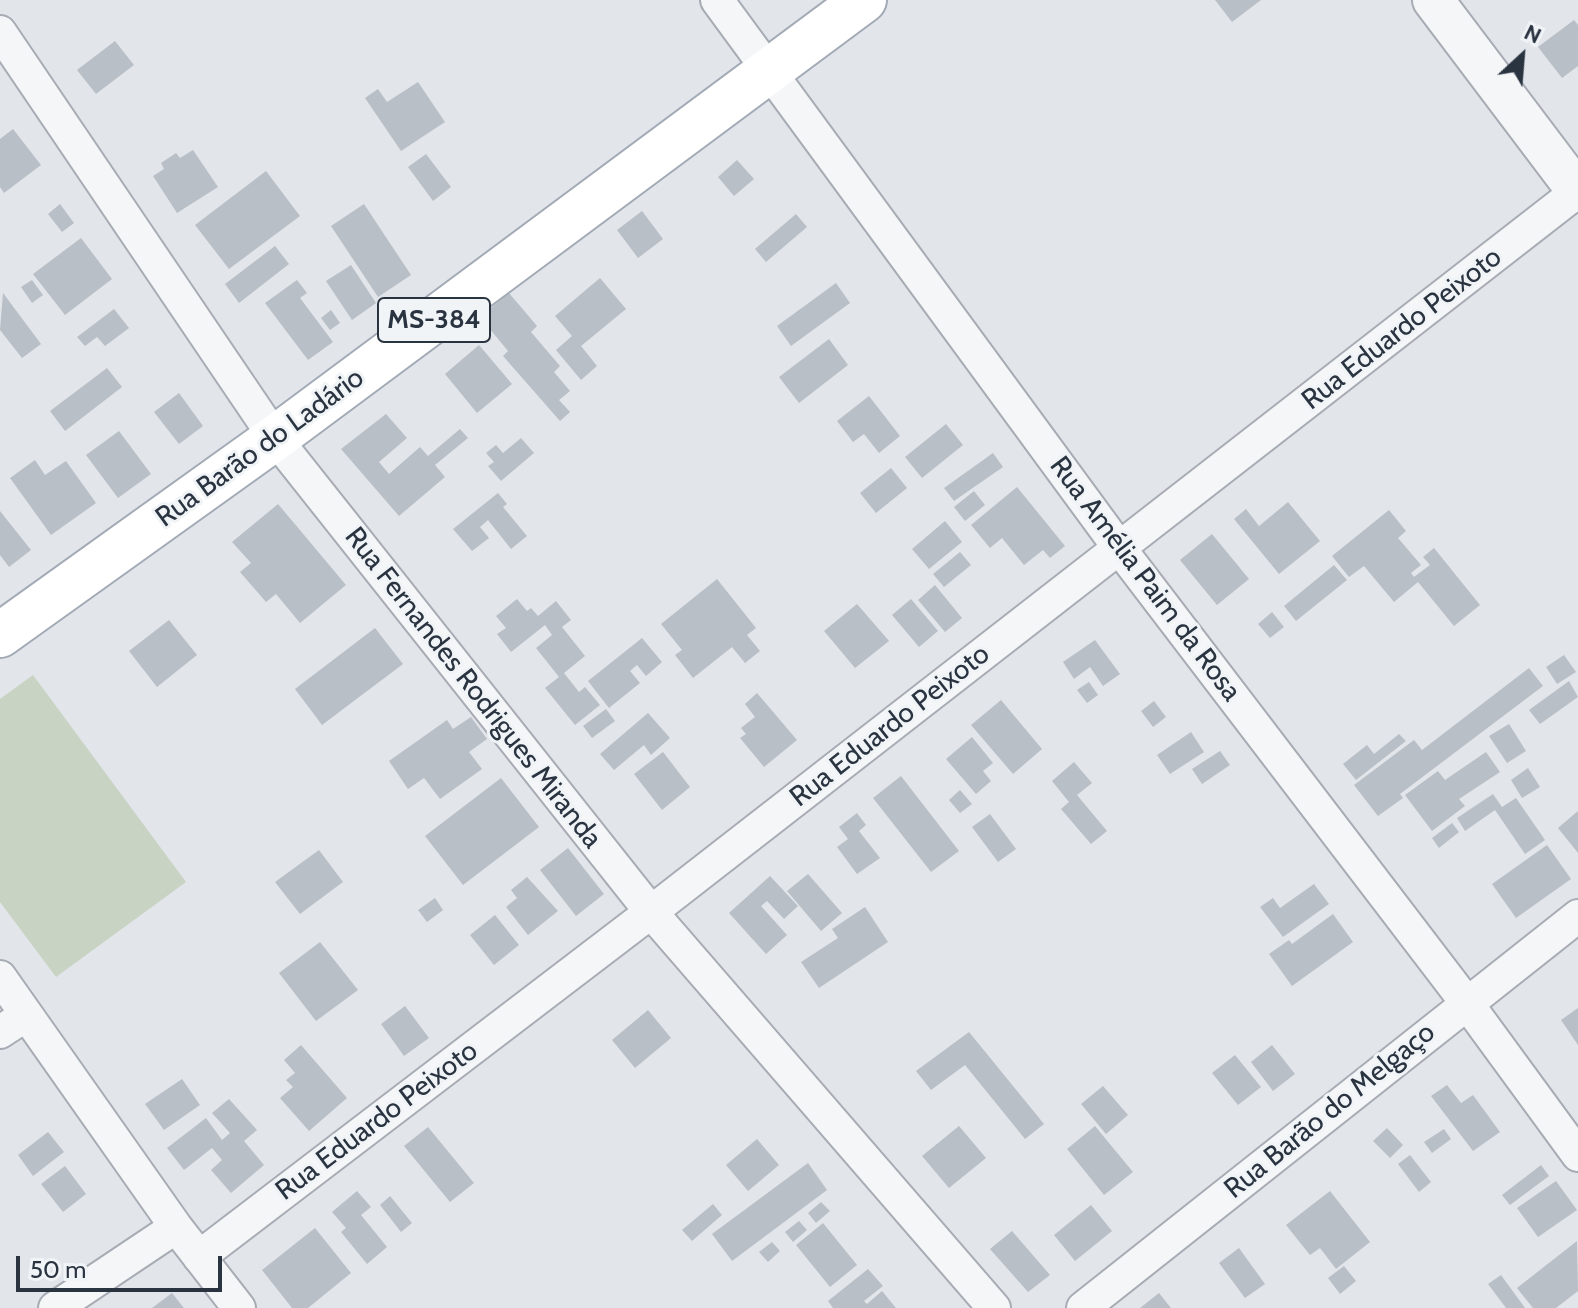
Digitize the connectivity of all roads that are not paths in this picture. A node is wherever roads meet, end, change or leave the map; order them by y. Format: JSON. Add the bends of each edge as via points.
{"nodes":[{"id":1,"x":717,"y":0,"type":"edge"},
{"id":2,"x":864,"y":0,"type":"edge"},
{"id":3,"x":1433,"y":0,"type":"edge"},
{"id":4,"x":0,"y":32,"type":"edge"},
{"id":5,"x":772,"y":71,"type":"junction"},
{"id":6,"x":1578,"y":192,"type":"edge"},
{"id":7,"x":275,"y":438,"type":"junction"},
{"id":8,"x":1120,"y":549,"type":"junction"},
{"id":9,"x":0,"y":635,"type":"edge"},
{"id":10,"x":651,"y":912,"type":"junction"},
{"id":11,"x":1578,"y":916,"type":"edge"},
{"id":12,"x":0,"y":977,"type":"edge"},
{"id":13,"x":1466,"y":1002,"type":"junction"},
{"id":14,"x":13,"y":1024,"type":"edge"},
{"id":15,"x":1578,"y":1155,"type":"edge"},
{"id":16,"x":176,"y":1227,"type":"junction"},
{"id":17,"x":199,"y":1257,"type":"junction"},
{"id":18,"x":55,"y":1308,"type":"edge"},
{"id":19,"x":239,"y":1308,"type":"edge"},
{"id":20,"x":994,"y":1308,"type":"edge"},
{"id":21,"x":1083,"y":1308,"type":"edge"}],
"edges":[{"from":1,"to":5,"type":"street","name":"Rua Amélia Paim da Rosa"},
{"from":2,"to":5,"type":"main road","name":"Rua Barão do Ladário","number":"MS-384"},
{"from":3,"to":6,"type":"street"},
{"from":4,"to":7,"type":"street","name":"Rua Fernandes Rodrigues Miranda"},
{"from":5,"to":7,"type":"main road","name":"Rua Barão do Ladário","number":"MS-384"},
{"from":5,"to":8,"type":"street","name":"Rua Amélia Paim da Rosa"},
{"from":6,"to":8,"type":"street","name":"Rua Eduardo Peixoto"},
{"from":7,"to":9,"type":"main road","name":"Rua Barão do Ladário","number":"MS-384"},
{"from":7,"to":10,"type":"street","name":"Rua Fernandes Rodrigues Miranda"},
{"from":8,"to":10,"type":"street","name":"Rua Eduardo Peixoto"},
{"from":8,"to":13,"type":"street","name":"Rua Amélia Paim da Rosa"},
{"from":10,"to":17,"type":"street","name":"Rua Eduardo Peixoto"},
{"from":10,"to":20,"type":"street","name":"Rua Fernandes Rodrigues Miranda"},
{"from":11,"to":13,"type":"street","name":"Rua Barão do Melgaço"},
{"from":12,"to":14,"type":"street"},
{"from":13,"to":15,"type":"street","name":"Rua Amélia Paim da Rosa"},
{"from":13,"to":21,"type":"street","name":"Rua Barão do Melgaço"},
{"from":14,"to":16,"type":"street"},
{"from":16,"to":17,"type":"street"},
{"from":16,"to":18,"type":"street"},
{"from":17,"to":19,"type":"street"}]}
